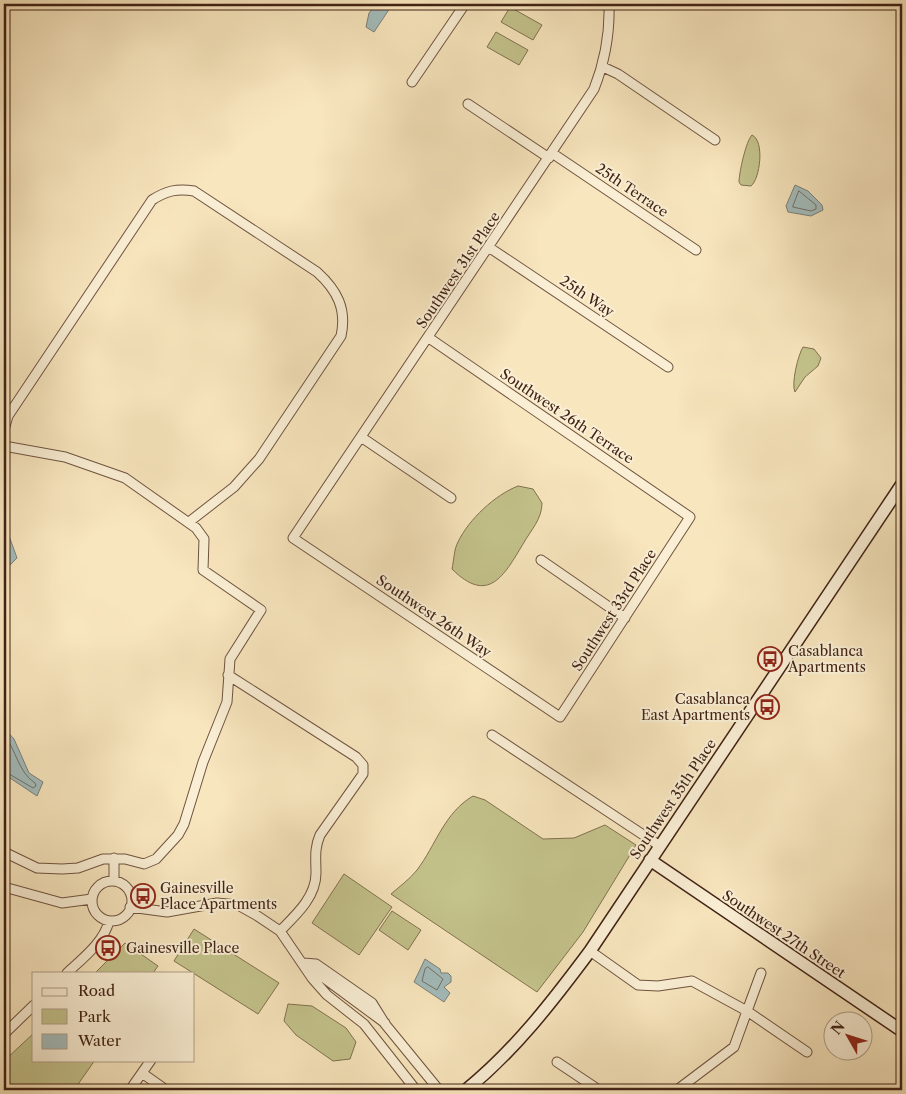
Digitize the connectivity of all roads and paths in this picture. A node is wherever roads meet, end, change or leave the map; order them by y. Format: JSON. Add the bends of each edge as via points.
{"nodes":[{"id":1,"x":465,"y":4,"type":"edge"},
{"id":2,"x":609,"y":4,"type":"edge"},
{"id":3,"x":603,"y":68,"type":"junction"},
{"id":4,"x":412,"y":82,"type":"dead end"},
{"id":5,"x":468,"y":104,"type":"dead end"},
{"id":6,"x":715,"y":140,"type":"dead end"},
{"id":7,"x":551,"y":156,"type":"junction"},
{"id":8,"x":490,"y":248,"type":"junction"},
{"id":9,"x":696,"y":250,"type":"dead end"},
{"id":10,"x":429,"y":338,"type":"junction"},
{"id":11,"x":668,"y":367,"type":"dead end"},
{"id":12,"x":4,"y":430,"type":"edge"},
{"id":13,"x":361,"y":437,"type":"junction"},
{"id":14,"x":4,"y":446,"type":"edge"},
{"id":15,"x":902,"y":484,"type":"edge"},
{"id":16,"x":451,"y":498,"type":"dead end"},
{"id":17,"x":690,"y":517,"type":"joint"},
{"id":18,"x":189,"y":522,"type":"junction"},
{"id":19,"x":293,"y":538,"type":"joint"},
{"id":20,"x":541,"y":560,"type":"dead end"},
{"id":21,"x":625,"y":618,"type":"junction"},
{"id":22,"x":228,"y":675,"type":"junction"},
{"id":23,"x":560,"y":718,"type":"joint"},
{"id":24,"x":492,"y":735,"type":"dead end"},
{"id":25,"x":660,"y":846,"type":"junction"},
{"id":26,"x":4,"y":852,"type":"edge"},
{"id":27,"x":114,"y":858,"type":"junction"},
{"id":28,"x":650,"y":860,"type":"junction"},
{"id":29,"x":114,"y":881,"type":"junction"},
{"id":30,"x":4,"y":887,"type":"edge"},
{"id":31,"x":92,"y":899,"type":"junction"},
{"id":32,"x":130,"y":907,"type":"junction"},
{"id":33,"x":109,"y":920,"type":"junction"},
{"id":34,"x":280,"y":932,"type":"junction"},
{"id":35,"x":590,"y":951,"type":"junction"},
{"id":36,"x":303,"y":963,"type":"junction"},
{"id":37,"x":68,"y":972,"type":"edge"},
{"id":38,"x":761,"y":973,"type":"dead end"},
{"id":39,"x":354,"y":1000,"type":"junction"},
{"id":40,"x":32,"y":1007,"type":"edge"},
{"id":41,"x":345,"y":1010,"type":"junction"},
{"id":42,"x":747,"y":1011,"type":"junction"},
{"id":43,"x":385,"y":1024,"type":"junction"},
{"id":44,"x":902,"y":1031,"type":"edge"},
{"id":45,"x":4,"y":1034,"type":"edge"},
{"id":46,"x":807,"y":1052,"type":"dead end"},
{"id":47,"x":150,"y":1062,"type":"edge"},
{"id":48,"x":557,"y":1062,"type":"dead end"},
{"id":49,"x":142,"y":1073,"type":"junction"},
{"id":50,"x":687,"y":1087,"type":"edge"},
{"id":51,"x":592,"y":1089,"type":"edge"},
{"id":52,"x":130,"y":1090,"type":"edge"},
{"id":53,"x":166,"y":1090,"type":"edge"},
{"id":54,"x":416,"y":1090,"type":"edge"},
{"id":55,"x":439,"y":1090,"type":"edge"},
{"id":56,"x":466,"y":1090,"type":"edge"},
{"id":57,"x":677,"y":1090,"type":"edge"}],
"edges":[{"from":1,"to":4,"type":"street"},
{"from":2,"to":3,"type":"street","name":"Southwest 31st Place","via":[[610,30]]},
{"from":3,"to":6,"type":"street","via":[[618,74]]},
{"from":3,"to":7,"type":"street","name":"Southwest 31st Place","via":[[594,89]]},
{"from":5,"to":7,"type":"street","name":"25th Terrace"},
{"from":7,"to":8,"type":"street","name":"Southwest 31st Place"},
{"from":7,"to":9,"type":"street","name":"25th Terrace"},
{"from":8,"to":10,"type":"street","name":"Southwest 31st Place"},
{"from":8,"to":11,"type":"street","name":"25th Way"},
{"from":10,"to":13,"type":"street","name":"Southwest 31st Place"},
{"from":10,"to":17,"type":"street","name":"Southwest 26th Terrace"},
{"from":12,"to":18,"type":"street","via":[[8,416],[152,200],[165,192],[194,190],[317,272],[332,286],[344,322],[341,336],[260,459],[234,486]]},
{"from":13,"to":16,"type":"street"},
{"from":13,"to":19,"type":"street","name":"Southwest 31st Place"},
{"from":14,"to":18,"type":"street","via":[[65,457],[125,478]]},
{"from":15,"to":25,"type":"street","name":"Southwest 35th Place"},
{"from":17,"to":21,"type":"street","name":"Southwest 33rd Place"},
{"from":18,"to":22,"type":"street","via":[[204,539],[203,570],[261,610],[235,649]]},
{"from":19,"to":23,"type":"street","name":"Southwest 26th Way"},
{"from":20,"to":21,"type":"street"},
{"from":21,"to":23,"type":"street","name":"Southwest 33rd Place"},
{"from":22,"to":27,"type":"street","via":[[227,702],[178,835],[156,859],[144,864]]},
{"from":22,"to":34,"type":"street","via":[[356,757],[362,765],[363,774],[320,835],[312,892]]},
{"from":24,"to":25,"type":"street"},
{"from":25,"to":28,"type":"street","name":"Southwest 35th Place"},
{"from":26,"to":27,"type":"street","via":[[37,868],[78,868]]},
{"from":27,"to":29,"type":"street"},
{"from":28,"to":35,"type":"street","name":"Southwest 35th Place"},
{"from":28,"to":44,"type":"street","name":"Southwest 27th Street"},
{"from":29,"to":31,"type":"street","via":[[101,885]]},
{"from":29,"to":32,"type":"street","via":[[130,894]]},
{"from":30,"to":31,"type":"street","via":[[62,903]]},
{"from":31,"to":33,"type":"street","via":[[95,912]]},
{"from":32,"to":33,"type":"street","via":[[123,918]]},
{"from":32,"to":34,"type":"street","via":[[167,912],[217,903],[238,905]]},
{"from":33,"to":37,"type":"street","via":[[105,933]]},
{"from":34,"to":36,"type":"street"},
{"from":35,"to":42,"type":"street","via":[[638,985],[692,981]]},
{"from":35,"to":56,"type":"street","name":"Southwest 35th Place","via":[[528,1031]]},
{"from":36,"to":39,"type":"street"},
{"from":36,"to":41,"type":"street","via":[[312,978]]},
{"from":36,"to":43,"type":"street","via":[[316,964],[372,1003]]},
{"from":38,"to":42,"type":"street"},
{"from":39,"to":41,"type":"street"},
{"from":39,"to":43,"type":"street"},
{"from":40,"to":45,"type":"street"},
{"from":41,"to":54,"type":"street","via":[[364,1024]]},
{"from":42,"to":46,"type":"street"},
{"from":42,"to":50,"type":"street","via":[[734,1047]]},
{"from":43,"to":55,"type":"street"},
{"from":47,"to":49,"type":"street"},
{"from":48,"to":51,"type":"street"},
{"from":49,"to":52,"type":"street"},
{"from":49,"to":53,"type":"street"},
{"from":50,"to":57,"type":"street"}]}
